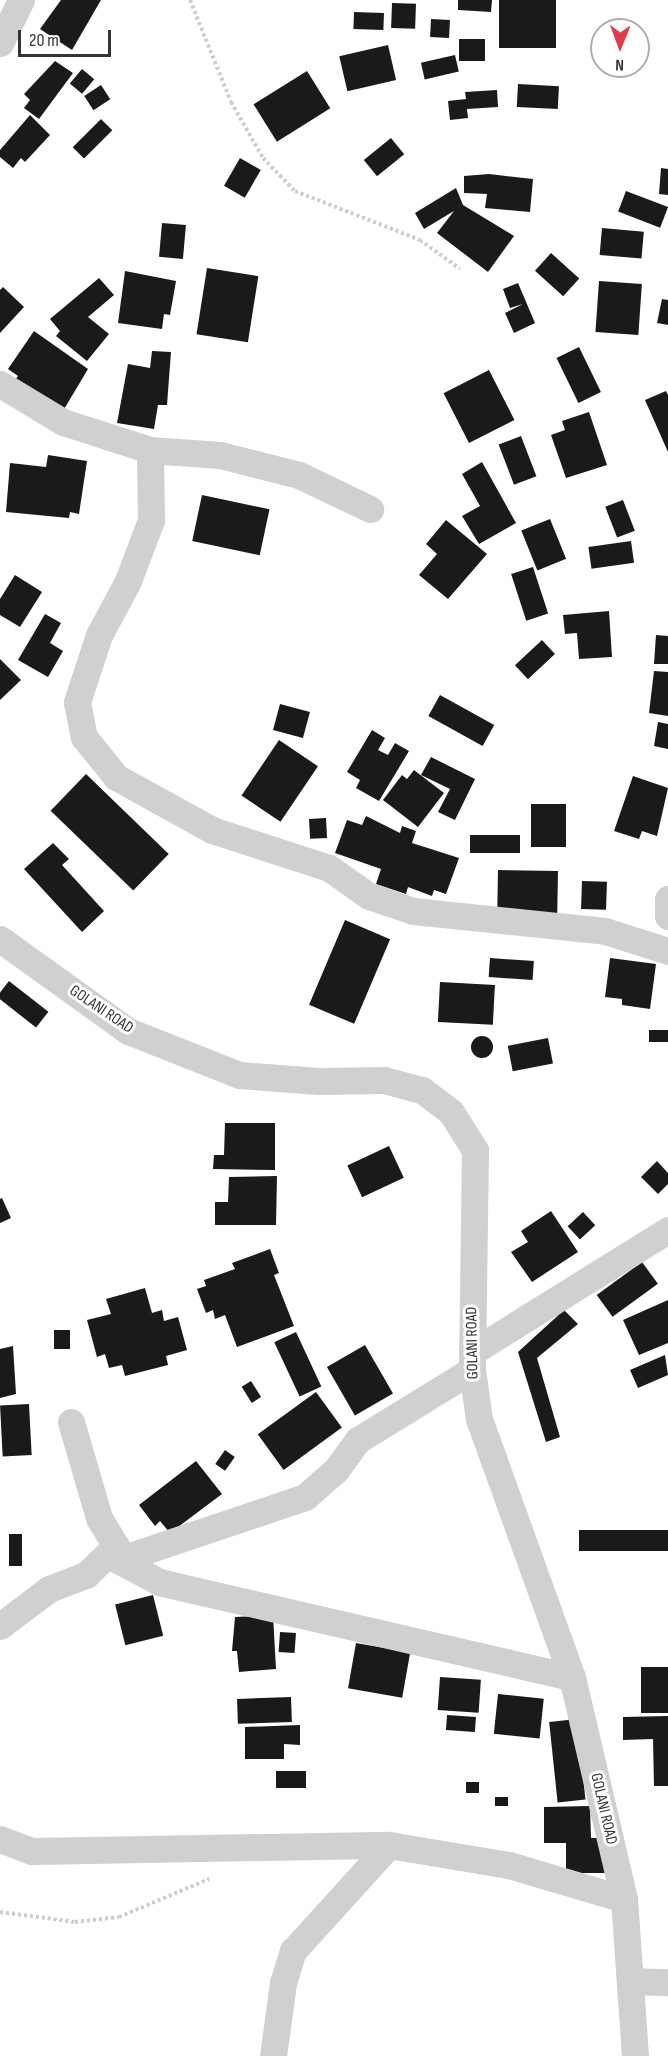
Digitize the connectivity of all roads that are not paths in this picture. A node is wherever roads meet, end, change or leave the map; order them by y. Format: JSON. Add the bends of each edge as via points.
{"nodes":[{"id":1,"x":21,"y":0,"type":"edge"},
{"id":2,"x":0,"y":43,"type":"edge"},
{"id":3,"x":0,"y":384,"type":"edge"},
{"id":4,"x":150,"y":450,"type":"junction"},
{"id":5,"x":370,"y":509,"type":"dead end"},
{"id":6,"x":668,"y":899,"type":"edge"},
{"id":7,"x":668,"y":916,"type":"edge"},
{"id":8,"x":0,"y":939,"type":"edge"},
{"id":9,"x":668,"y":951,"type":"edge"},
{"id":10,"x":668,"y":1230,"type":"edge"},
{"id":11,"x":472,"y":1361,"type":"junction"},
{"id":12,"x":71,"y":1422,"type":"dead end"},
{"id":13,"x":117,"y":1553,"type":"junction"},
{"id":14,"x":0,"y":1626,"type":"edge"},
{"id":15,"x":572,"y":1677,"type":"junction"},
{"id":16,"x":0,"y":1839,"type":"edge"},
{"id":17,"x":389,"y":1845,"type":"junction"},
{"id":18,"x":624,"y":1899,"type":"junction"},
{"id":19,"x":630,"y":1981,"type":"junction"},
{"id":20,"x":668,"y":1982,"type":"edge"},
{"id":21,"x":273,"y":2056,"type":"edge"},
{"id":22,"x":635,"y":2056,"type":"edge"}],
"edges":[{"from":1,"to":2,"type":"street"},
{"from":3,"to":4,"type":"street","via":[[63,422]]},
{"from":4,"to":5,"type":"street","via":[[220,455],[299,475]]},
{"from":4,"to":9,"type":"street","via":[[151,520],[128,581],[99,635],[77,702],[84,736],[116,777],[212,830],[329,868],[369,896],[414,911],[604,931]]},
{"from":6,"to":7,"type":"street"},
{"from":8,"to":11,"type":"street","name":"GOLANI ROAD","via":[[128,1031],[239,1075],[319,1082],[384,1080],[422,1090],[451,1112],[475,1150]]},
{"from":10,"to":11,"type":"street"},
{"from":11,"to":13,"type":"street","via":[[358,1440],[336,1470],[306,1497]]},
{"from":11,"to":15,"type":"street","name":"GOLANI ROAD","via":[[479,1419]]},
{"from":12,"to":13,"type":"street","via":[[99,1518]]},
{"from":13,"to":14,"type":"street","via":[[86,1575],[49,1589]]},
{"from":13,"to":15,"type":"street","via":[[159,1582],[194,1592]]},
{"from":15,"to":18,"type":"street","name":"GOLANI ROAD"},
{"from":16,"to":17,"type":"street","via":[[32,1851]]},
{"from":17,"to":18,"type":"street","via":[[486,1860]]},
{"from":17,"to":21,"type":"street","via":[[293,1950],[283,1983]]},
{"from":18,"to":19,"type":"street","name":"GOLANI ROAD"},
{"from":19,"to":20,"type":"street"},
{"from":19,"to":22,"type":"street","name":"GOLANI ROAD"}]}
